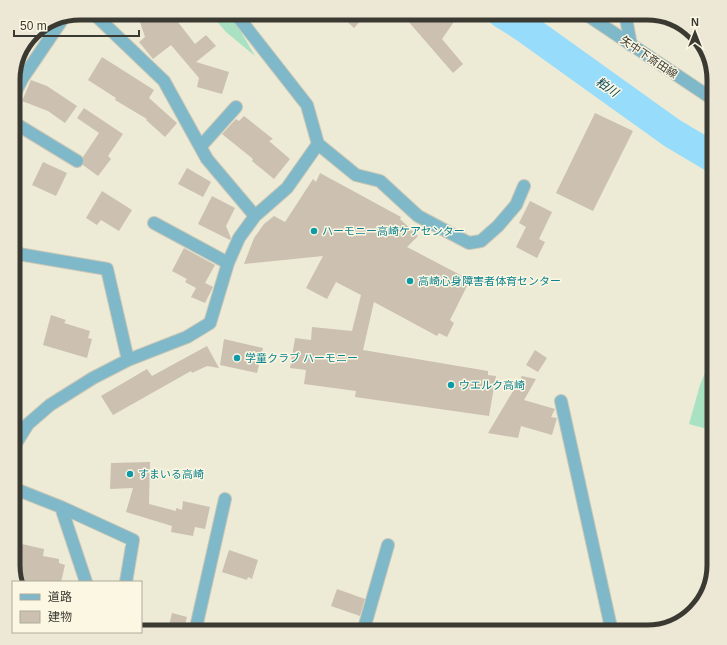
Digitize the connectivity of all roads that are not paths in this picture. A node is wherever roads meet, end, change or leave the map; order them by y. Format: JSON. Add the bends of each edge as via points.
{"nodes":[{"id":1,"x":100,"y":20,"type":"edge"},
{"id":2,"x":240,"y":20,"type":"edge"},
{"id":3,"x":594,"y":20,"type":"edge"},
{"id":4,"x":626,"y":20,"type":"edge"},
{"id":5,"x":59,"y":24,"type":"edge"},
{"id":6,"x":631,"y":45,"type":"junction"},
{"id":7,"x":20,"y":83,"type":"edge"},
{"id":8,"x":707,"y":95,"type":"edge"},
{"id":9,"x":236,"y":107,"type":"dead end"},
{"id":10,"x":20,"y":126,"type":"edge"},
{"id":11,"x":318,"y":144,"type":"junction"},
{"id":12,"x":200,"y":146,"type":"junction"},
{"id":13,"x":77,"y":161,"type":"dead end"},
{"id":14,"x":524,"y":186,"type":"dead end"},
{"id":15,"x":254,"y":216,"type":"junction"},
{"id":16,"x":154,"y":223,"type":"dead end"},
{"id":17,"x":20,"y":254,"type":"edge"},
{"id":18,"x":228,"y":263,"type":"junction"},
{"id":19,"x":128,"y":360,"type":"junction"},
{"id":20,"x":561,"y":401,"type":"dead end"},
{"id":21,"x":20,"y":437,"type":"edge"},
{"id":22,"x":20,"y":494,"type":"edge"},
{"id":23,"x":225,"y":499,"type":"dead end"},
{"id":24,"x":61,"y":507,"type":"junction"},
{"id":25,"x":388,"y":546,"type":"dead end"},
{"id":26,"x":86,"y":581,"type":"edge"},
{"id":27,"x":126,"y":581,"type":"edge"},
{"id":28,"x":197,"y":625,"type":"edge"},
{"id":29,"x":365,"y":625,"type":"edge"},
{"id":30,"x":610,"y":625,"type":"edge"}],
"edges":[{"from":1,"to":12,"type":"street","via":[[164,81]]},
{"from":2,"to":11,"type":"street","via":[[307,105]]},
{"from":3,"to":6,"type":"street","name":"矢中下斎田線"},
{"from":4,"to":6,"type":"street"},
{"from":5,"to":7,"type":"street"},
{"from":6,"to":8,"type":"street","name":"矢中下斎田線"},
{"from":9,"to":12,"type":"street"},
{"from":10,"to":13,"type":"street"},
{"from":11,"to":14,"type":"street","via":[[356,175],[380,181],[418,216],[469,243],[481,241],[498,226],[516,205]]},
{"from":11,"to":15,"type":"street","via":[[287,188]]},
{"from":12,"to":15,"type":"street"},
{"from":15,"to":18,"type":"street","via":[[239,238]]},
{"from":16,"to":18,"type":"street"},
{"from":17,"to":19,"type":"street","via":[[107,270]]},
{"from":18,"to":19,"type":"street","via":[[210,323],[187,337]]},
{"from":19,"to":21,"type":"street","via":[[50,405],[28,424]]},
{"from":20,"to":30,"type":"street"},
{"from":22,"to":24,"type":"street"},
{"from":23,"to":28,"type":"street"},
{"from":24,"to":26,"type":"street"},
{"from":24,"to":27,"type":"street","via":[[133,540]]},
{"from":25,"to":29,"type":"street"}]}
